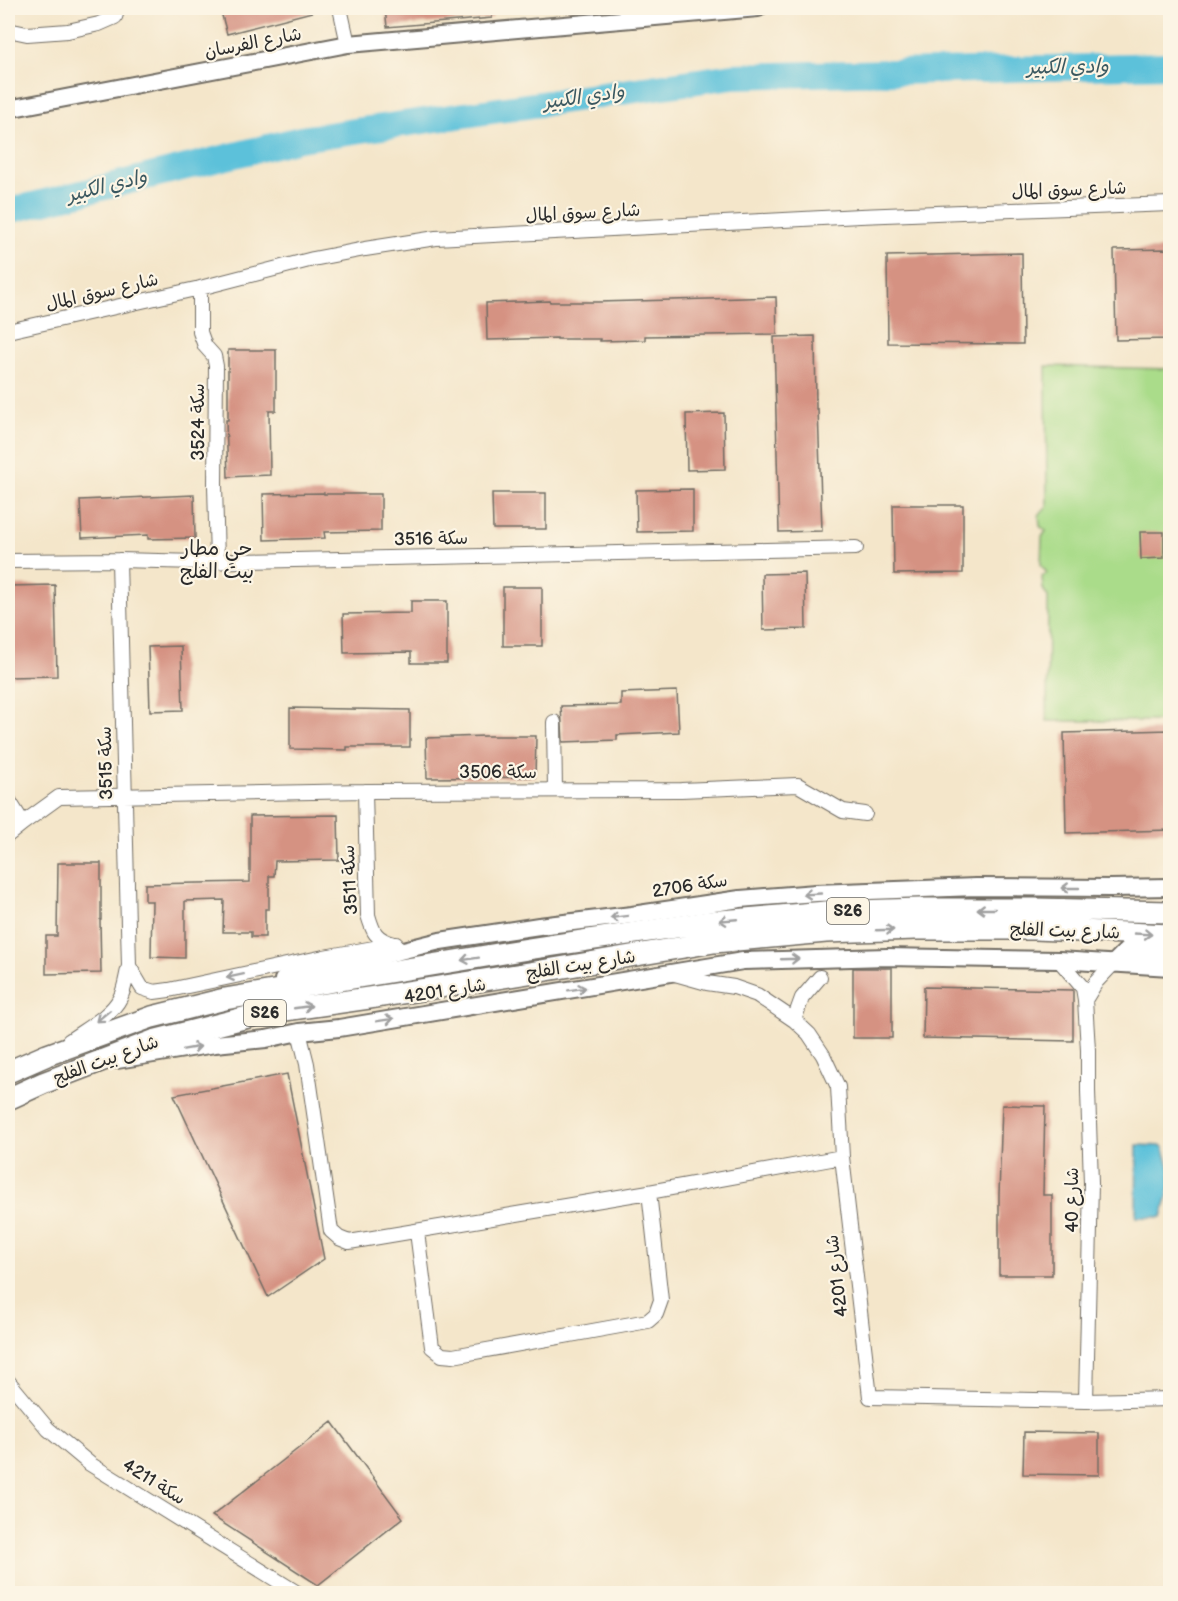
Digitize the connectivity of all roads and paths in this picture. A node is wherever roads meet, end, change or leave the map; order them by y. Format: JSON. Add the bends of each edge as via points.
{"nodes":[{"id":1,"x":118,"y":8,"type":"edge"},
{"id":2,"x":340,"y":8,"type":"edge"},
{"id":3,"x":758,"y":8,"type":"edge"},
{"id":4,"x":8,"y":30,"type":"edge"},
{"id":5,"x":348,"y":44,"type":"junction"},
{"id":6,"x":8,"y":109,"type":"edge"},
{"id":7,"x":1170,"y":204,"type":"edge"},
{"id":8,"x":200,"y":288,"type":"junction"},
{"id":9,"x":8,"y":331,"type":"edge"},
{"id":10,"x":856,"y":548,"type":"dead end"},
{"id":11,"x":119,"y":560,"type":"junction"},
{"id":12,"x":8,"y":561,"type":"edge"},
{"id":13,"x":217,"y":561,"type":"junction"},
{"id":14,"x":554,"y":722,"type":"dead end"},
{"id":15,"x":555,"y":790,"type":"junction"},
{"id":16,"x":365,"y":791,"type":"junction"},
{"id":17,"x":125,"y":795,"type":"junction"},
{"id":18,"x":8,"y":799,"type":"edge"},
{"id":19,"x":865,"y":814,"type":"dead end"},
{"id":20,"x":22,"y":823,"type":"junction"},
{"id":21,"x":8,"y":835,"type":"edge"},
{"id":22,"x":1170,"y":887,"type":"edge"},
{"id":23,"x":1111,"y":888,"type":"junction"},
{"id":24,"x":1170,"y":897,"type":"edge"},
{"id":25,"x":1170,"y":912,"type":"edge"},
{"id":26,"x":1170,"y":935,"type":"edge"},
{"id":27,"x":440,"y":941,"type":"junction"},
{"id":28,"x":396,"y":944,"type":"junction"},
{"id":29,"x":1170,"y":952,"type":"edge"},
{"id":30,"x":1059,"y":960,"type":"junction"},
{"id":31,"x":1113,"y":964,"type":"junction"},
{"id":32,"x":129,"y":966,"type":"junction"},
{"id":33,"x":1170,"y":967,"type":"edge"},
{"id":34,"x":670,"y":973,"type":"junction"},
{"id":35,"x":820,"y":977,"type":"dead end"},
{"id":36,"x":225,"y":999,"type":"junction"},
{"id":37,"x":1085,"y":1000,"type":"junction"},
{"id":38,"x":794,"y":1020,"type":"junction"},
{"id":39,"x":299,"y":1032,"type":"junction"},
{"id":40,"x":47,"y":1055,"type":"junction"},
{"id":41,"x":93,"y":1064,"type":"junction"},
{"id":42,"x":8,"y":1072,"type":"edge"},
{"id":43,"x":8,"y":1099,"type":"edge"},
{"id":44,"x":842,"y":1157,"type":"junction"},
{"id":45,"x":649,"y":1192,"type":"junction"},
{"id":46,"x":417,"y":1232,"type":"junction"},
{"id":47,"x":8,"y":1381,"type":"edge"},
{"id":48,"x":1170,"y":1399,"type":"edge"},
{"id":49,"x":1086,"y":1401,"type":"junction"},
{"id":50,"x":299,"y":1593,"type":"edge"}],
"edges":[{"from":1,"to":4,"type":"street","via":[[115,17],[68,31],[27,34]]},
{"from":2,"to":5,"type":"street"},
{"from":3,"to":5,"type":"street","name":"شارع الفرسان"},
{"from":5,"to":6,"type":"street","name":"شارع الفرسان"},
{"from":7,"to":8,"type":"street","name":"شارع سوق المال","via":[[436,238],[333,255]]},
{"from":8,"to":9,"type":"street","name":"شارع سوق المال"},
{"from":8,"to":13,"type":"street","name":"سكة 3524","via":[[200,332],[216,366]]},
{"from":10,"to":13,"type":"street","name":"سكة 3516"},
{"from":11,"to":12,"type":"street","name":"سكة 3516"},
{"from":11,"to":13,"type":"street","name":"سكة 3516"},
{"from":11,"to":17,"type":"street","name":"سكة 3515"},
{"from":14,"to":15,"type":"street"},
{"from":15,"to":16,"type":"street","name":"سكة 3506"},
{"from":15,"to":19,"type":"street","name":"سكة 3506","via":[[798,785],[843,811]]},
{"from":16,"to":17,"type":"street","name":"سكة 3506"},
{"from":16,"to":28,"type":"street","name":"سكة 3511","via":[[368,915],[374,932],[383,941]]},
{"from":17,"to":20,"type":"street","name":"سكة 3506","via":[[59,796]]},
{"from":17,"to":32,"type":"street","name":"سكة 3515"},
{"from":18,"to":20,"type":"street"},
{"from":20,"to":21,"type":"street","name":"سكة 3506"},
{"from":22,"to":23,"type":"street","name":"سكة 2706"},
{"from":23,"to":24,"type":"street","via":[[1125,894]]},
{"from":23,"to":27,"type":"street","name":"سكة 2706","one_way":true,"via":[[976,887],[740,898]]},
{"from":25,"to":36,"type":"main road","name":"شارع بيت الفلج","number":"S26","one_way":true,"via":[[943,909],[825,912],[709,922]]},
{"from":41,"to":26,"type":"main road","name":"شارع بيت الفلج","number":"S26","one_way":true,"via":[[153,1041],[264,1013],[714,942],[916,929]]},
{"from":27,"to":28,"type":"street"},
{"from":27,"to":36,"type":"street","name":"سكة 2706","via":[[264,985]]},
{"from":28,"to":32,"type":"street","one_way":true,"via":[[154,992],[142,988]]},
{"from":29,"to":31,"type":"street","via":[[1127,950]]},
{"from":30,"to":31,"type":"street"},
{"from":34,"to":30,"type":"street","one_way":true,"via":[[743,961],[887,957]]},
{"from":30,"to":37,"type":"street","name":"40 شارع","via":[[1083,988]]},
{"from":31,"to":33,"type":"street"},
{"from":31,"to":37,"type":"street"},
{"from":32,"to":40,"type":"street","name":"سكة 3515","one_way":true,"via":[[116,1006]]},
{"from":34,"to":38,"type":"street","name":"شارع 4201","via":[[757,995]]},
{"from":39,"to":34,"type":"street","name":"شارع 4201","one_way":true},
{"from":35,"to":38,"type":"street","via":[[802,998]]},
{"from":36,"to":40,"type":"main road","name":"شارع بيت الفلج","number":"S26","via":[[152,1017]]},
{"from":37,"to":49,"type":"street","name":"40 شارع","via":[[1091,1183]]},
{"from":38,"to":44,"type":"street","name":"شارع 4201","via":[[823,1055],[838,1087]]},
{"from":41,"to":39,"type":"street","name":"شارع 4201","one_way":true},
{"from":39,"to":46,"type":"street","via":[[308,1064],[331,1231],[349,1242]]},
{"from":40,"to":42,"type":"main road","name":"شارع بيت الفلج","number":"S26"},
{"from":41,"to":43,"type":"main road","name":"شارع بيت الفلج","number":"S26"},
{"from":44,"to":45,"type":"street"},
{"from":44,"to":49,"type":"street","name":"شارع 4201","via":[[870,1397]]},
{"from":45,"to":46,"type":"street"},
{"from":45,"to":46,"type":"street","via":[[661,1300],[656,1314],[648,1321],[453,1356],[442,1355],[432,1347]]},
{"from":47,"to":50,"type":"street","name":"سكة 4211","via":[[48,1429],[90,1464]]},
{"from":48,"to":49,"type":"street"}]}
